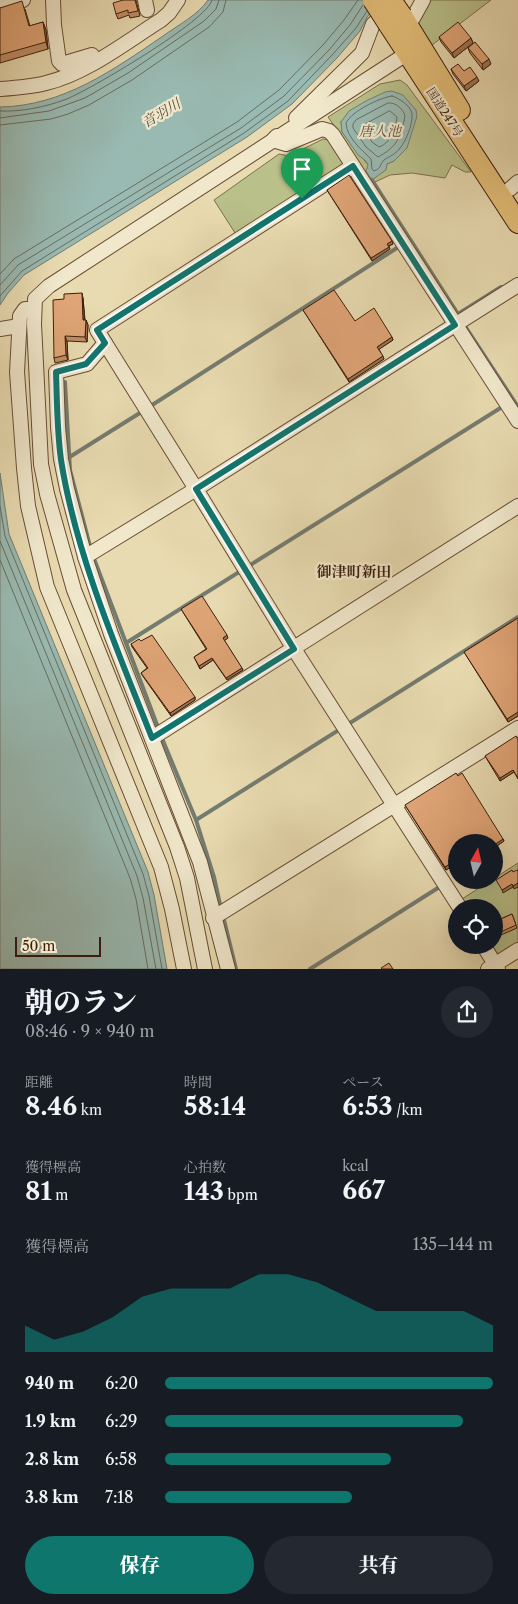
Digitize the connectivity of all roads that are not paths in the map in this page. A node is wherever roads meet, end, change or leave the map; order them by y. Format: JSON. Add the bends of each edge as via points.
{"nodes":[{"id":1,"x":23,"y":0,"type":"edge"},
{"id":2,"x":53,"y":0,"type":"edge"},
{"id":3,"x":178,"y":0,"type":"edge"},
{"id":4,"x":372,"y":0,"type":"edge"},
{"id":5,"x":424,"y":0,"type":"edge"},
{"id":6,"x":0,"y":7,"type":"edge"},
{"id":7,"x":397,"y":13,"type":"edge"},
{"id":8,"x":413,"y":50,"type":"junction"},
{"id":9,"x":107,"y":55,"type":"junction"},
{"id":10,"x":0,"y":90,"type":"edge"},
{"id":11,"x":273,"y":140,"type":"junction"},
{"id":12,"x":353,"y":166,"type":"junction"},
{"id":13,"x":515,"y":191,"type":"edge"},
{"id":14,"x":518,"y":222,"type":"edge"},
{"id":15,"x":518,"y":285,"type":"edge"},
{"id":16,"x":34,"y":309,"type":"junction"},
{"id":17,"x":455,"y":325,"type":"junction"},
{"id":18,"x":9,"y":327,"type":"edge"},
{"id":19,"x":105,"y":343,"type":"junction"},
{"id":20,"x":518,"y":421,"type":"edge"},
{"id":21,"x":196,"y":489,"type":"junction"},
{"id":22,"x":518,"y":506,"type":"edge"},
{"id":23,"x":85,"y":557,"type":"junction"},
{"id":24,"x":294,"y":649,"type":"junction"},
{"id":25,"x":518,"y":728,"type":"edge"},
{"id":26,"x":152,"y":738,"type":"junction"},
{"id":27,"x":396,"y":805,"type":"junction"},
{"id":28,"x":454,"y":899,"type":"edge"},
{"id":29,"x":213,"y":918,"type":"junction"},
{"id":30,"x":518,"y":950,"type":"edge"},
{"id":31,"x":488,"y":954,"type":"edge"},
{"id":32,"x":494,"y":967,"type":"edge"},
{"id":33,"x":184,"y":969,"type":"edge"},
{"id":34,"x":205,"y":969,"type":"edge"},
{"id":35,"x":228,"y":969,"type":"edge"}],
"edges":[{"from":1,"to":6,"type":"street"},
{"from":2,"to":9,"type":"street","via":[[59,61],[62,64],[96,54]]},
{"from":3,"to":9,"type":"street","via":[[161,20]]},
{"from":4,"to":7,"type":"highway","name":"国道247号","bridge":true},
{"from":5,"to":7,"type":"street","via":[[413,18]]},
{"from":7,"to":8,"type":"highway","name":"国道247号"},
{"from":7,"to":11,"type":"street","via":[[373,24],[358,58]]},
{"from":8,"to":11,"type":"street"},
{"from":8,"to":13,"type":"highway","name":"国道247号"},
{"from":8,"to":14,"type":"highway","name":"国道247号"},
{"from":9,"to":10,"type":"street","via":[[46,83]]},
{"from":11,"to":12,"type":"street","via":[[289,144],[322,129],[333,135]]},
{"from":11,"to":16,"type":"street","via":[[49,286],[35,299]]},
{"from":12,"to":17,"type":"street"},
{"from":12,"to":19,"type":"street","via":[[97,330]]},
{"from":15,"to":17,"type":"street"},
{"from":16,"to":18,"type":"street","via":[[25,309]]},
{"from":16,"to":34,"type":"street","via":[[38,424],[47,494],[74,590],[177,847],[187,878]]},
{"from":17,"to":20,"type":"street"},
{"from":17,"to":21,"type":"street"},
{"from":18,"to":33,"type":"street","via":[[17,372],[28,506],[47,587],[161,867]]},
{"from":19,"to":21,"type":"street"},
{"from":19,"to":23,"type":"street","via":[[86,364],[56,372],[61,459]]},
{"from":21,"to":23,"type":"street"},
{"from":21,"to":24,"type":"street"},
{"from":22,"to":24,"type":"street"},
{"from":23,"to":26,"type":"street"},
{"from":24,"to":26,"type":"street"},
{"from":24,"to":27,"type":"street"},
{"from":25,"to":27,"type":"street"},
{"from":26,"to":29,"type":"street","via":[[200,862]]},
{"from":27,"to":28,"type":"street"},
{"from":27,"to":29,"type":"street"},
{"from":29,"to":35,"type":"street"},
{"from":30,"to":32,"type":"street"},
{"from":31,"to":32,"type":"street"}]}
